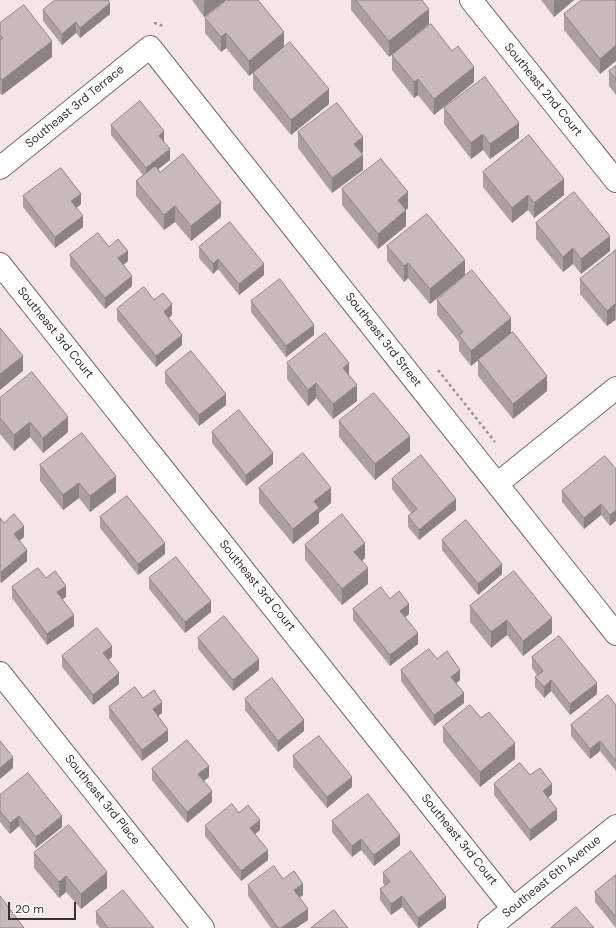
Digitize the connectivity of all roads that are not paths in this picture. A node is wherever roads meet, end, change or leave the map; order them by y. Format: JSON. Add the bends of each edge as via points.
{"nodes":[{"id":1,"x":471,"y":0,"type":"edge"},
{"id":2,"x":150,"y":47,"type":"joint"},
{"id":3,"x":0,"y":168,"type":"edge"},
{"id":4,"x":616,"y":181,"type":"edge"},
{"id":5,"x":0,"y":264,"type":"edge"},
{"id":6,"x":616,"y":388,"type":"edge"},
{"id":7,"x":497,"y":484,"type":"junction"},
{"id":8,"x":616,"y":634,"type":"edge"},
{"id":9,"x":0,"y":673,"type":"edge"},
{"id":10,"x":616,"y":826,"type":"edge"},
{"id":11,"x":513,"y":908,"type":"junction"},
{"id":12,"x":203,"y":928,"type":"edge"},
{"id":13,"x":489,"y":928,"type":"edge"}],
"edges":[{"from":1,"to":4,"type":"street","name":"Southeast 2nd Court"},
{"from":2,"to":3,"type":"street","name":"Southeast 3rd Terrace"},
{"from":2,"to":7,"type":"street","name":"Southeast 3rd Street"},
{"from":5,"to":11,"type":"street","name":"Southeast 3rd Court"},
{"from":6,"to":7,"type":"street"},
{"from":7,"to":8,"type":"street","name":"Southeast 3rd Street"},
{"from":9,"to":12,"type":"street","name":"Southeast 3rd Place"},
{"from":10,"to":11,"type":"street","name":"Southeast 6th Avenue"},
{"from":11,"to":13,"type":"street","name":"Southeast 6th Avenue"}]}
